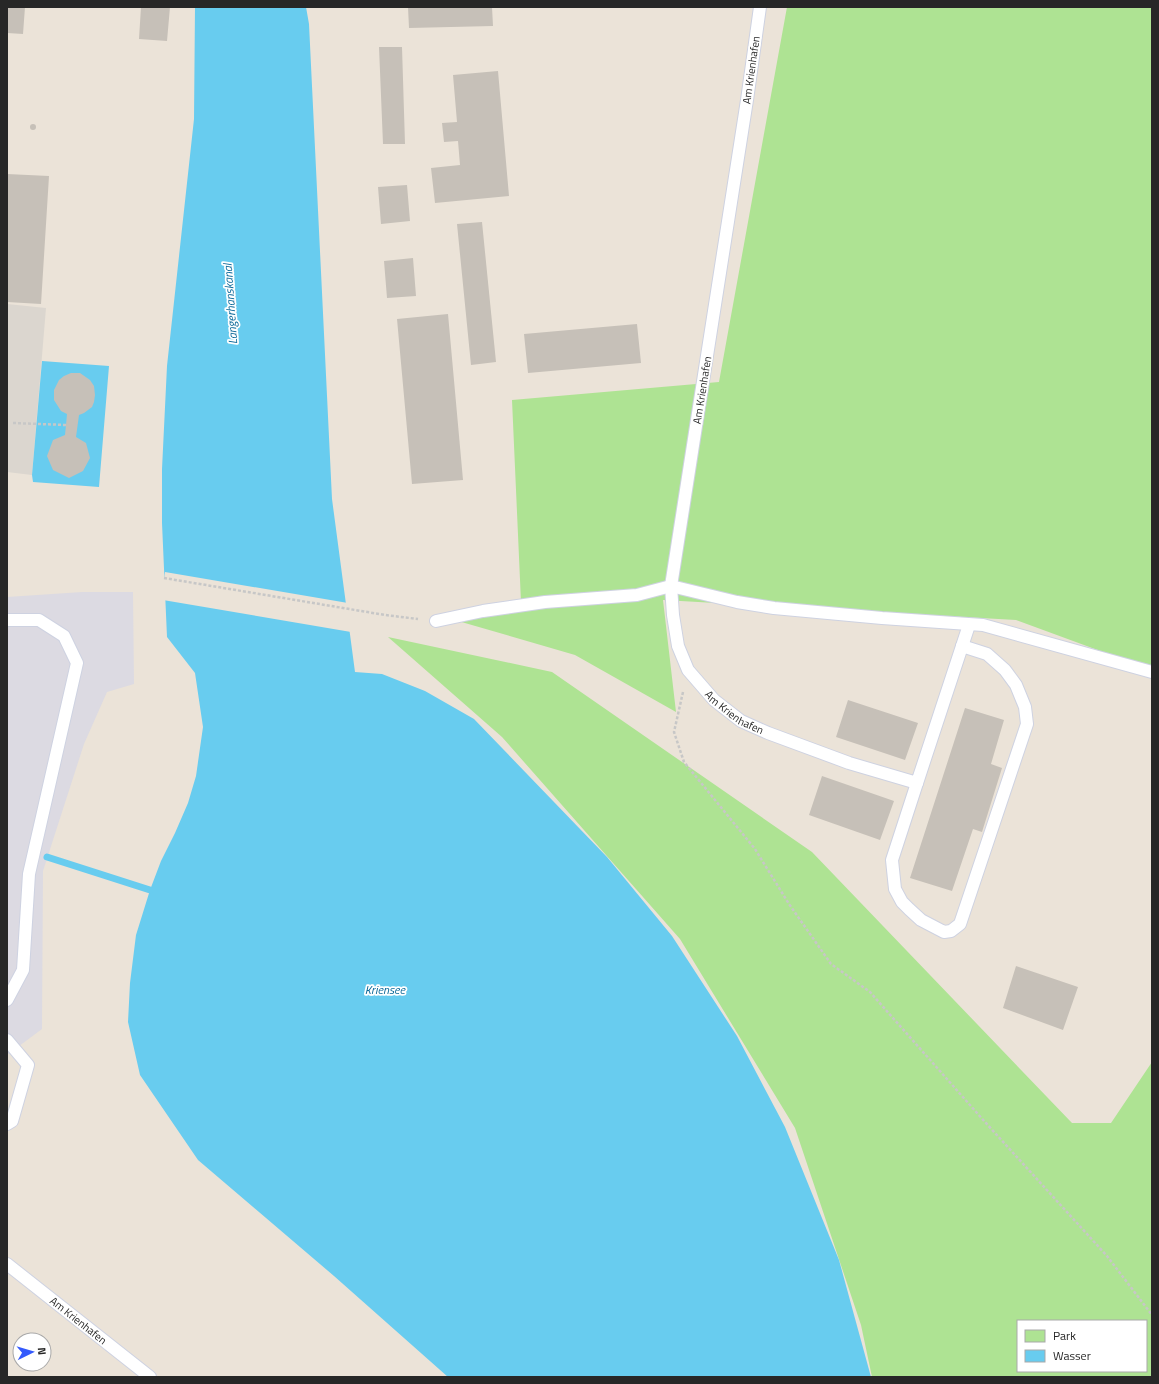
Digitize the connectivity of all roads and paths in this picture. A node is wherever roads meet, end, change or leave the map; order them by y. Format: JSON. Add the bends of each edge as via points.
{"nodes":[{"id":1,"x":760,"y":7,"type":"edge"},
{"id":2,"x":13,"y":423,"type":"dead end"},
{"id":3,"x":66,"y":425,"type":"dead end"},
{"id":4,"x":164,"y":578,"type":"dead end"},
{"id":5,"x":671,"y":586,"type":"junction"},
{"id":6,"x":7,"y":620,"type":"edge"},
{"id":7,"x":436,"y":621,"type":"joint"},
{"id":8,"x":969,"y":625,"type":"junction"},
{"id":9,"x":962,"y":646,"type":"junction"},
{"id":10,"x":688,"y":670,"type":"junction"},
{"id":11,"x":1152,"y":672,"type":"edge"},
{"id":12,"x":917,"y":783,"type":"junction"},
{"id":13,"x":7,"y":1000,"type":"edge"},
{"id":14,"x":7,"y":1040,"type":"edge"},
{"id":15,"x":7,"y":1124,"type":"edge"},
{"id":16,"x":7,"y":1264,"type":"edge"},
{"id":17,"x":1152,"y":1315,"type":"edge"},
{"id":18,"x":150,"y":1377,"type":"edge"}],
"edges":[{"from":1,"to":5,"type":"lane","name":"Am Krienhafen"},
{"from":2,"to":3,"type":"path"},
{"from":4,"to":7,"type":"path","via":[[385,615]]},
{"from":5,"to":7,"type":"lane","via":[[637,595],[545,602]]},
{"from":5,"to":8,"type":"lane","via":[[774,608]]},
{"from":5,"to":10,"type":"lane","name":"Am Krienhafen","via":[[678,646]]},
{"from":6,"to":13,"type":"lane","via":[[39,620],[64,636],[76,664],[29,874],[23,970]]},
{"from":8,"to":9,"type":"lane"},
{"from":8,"to":11,"type":"lane","via":[[983,625]]},
{"from":9,"to":12,"type":"lane"},
{"from":9,"to":12,"type":"lane","via":[[987,654],[1005,670],[1016,685],[1025,707],[1027,724],[960,924],[951,931],[944,932],[921,920],[902,902],[895,889],[892,860]]},
{"from":10,"to":12,"type":"lane","name":"Am Krienhafen","via":[[714,700],[741,721],[849,763]]},
{"from":10,"to":17,"type":"path","via":[[674,732],[684,762],[755,848],[789,904],[831,964],[870,992],[1107,1256]]},
{"from":14,"to":15,"type":"lane","via":[[28,1065],[12,1121]]},
{"from":16,"to":18,"type":"lane","name":"Am Krienhafen"}]}
